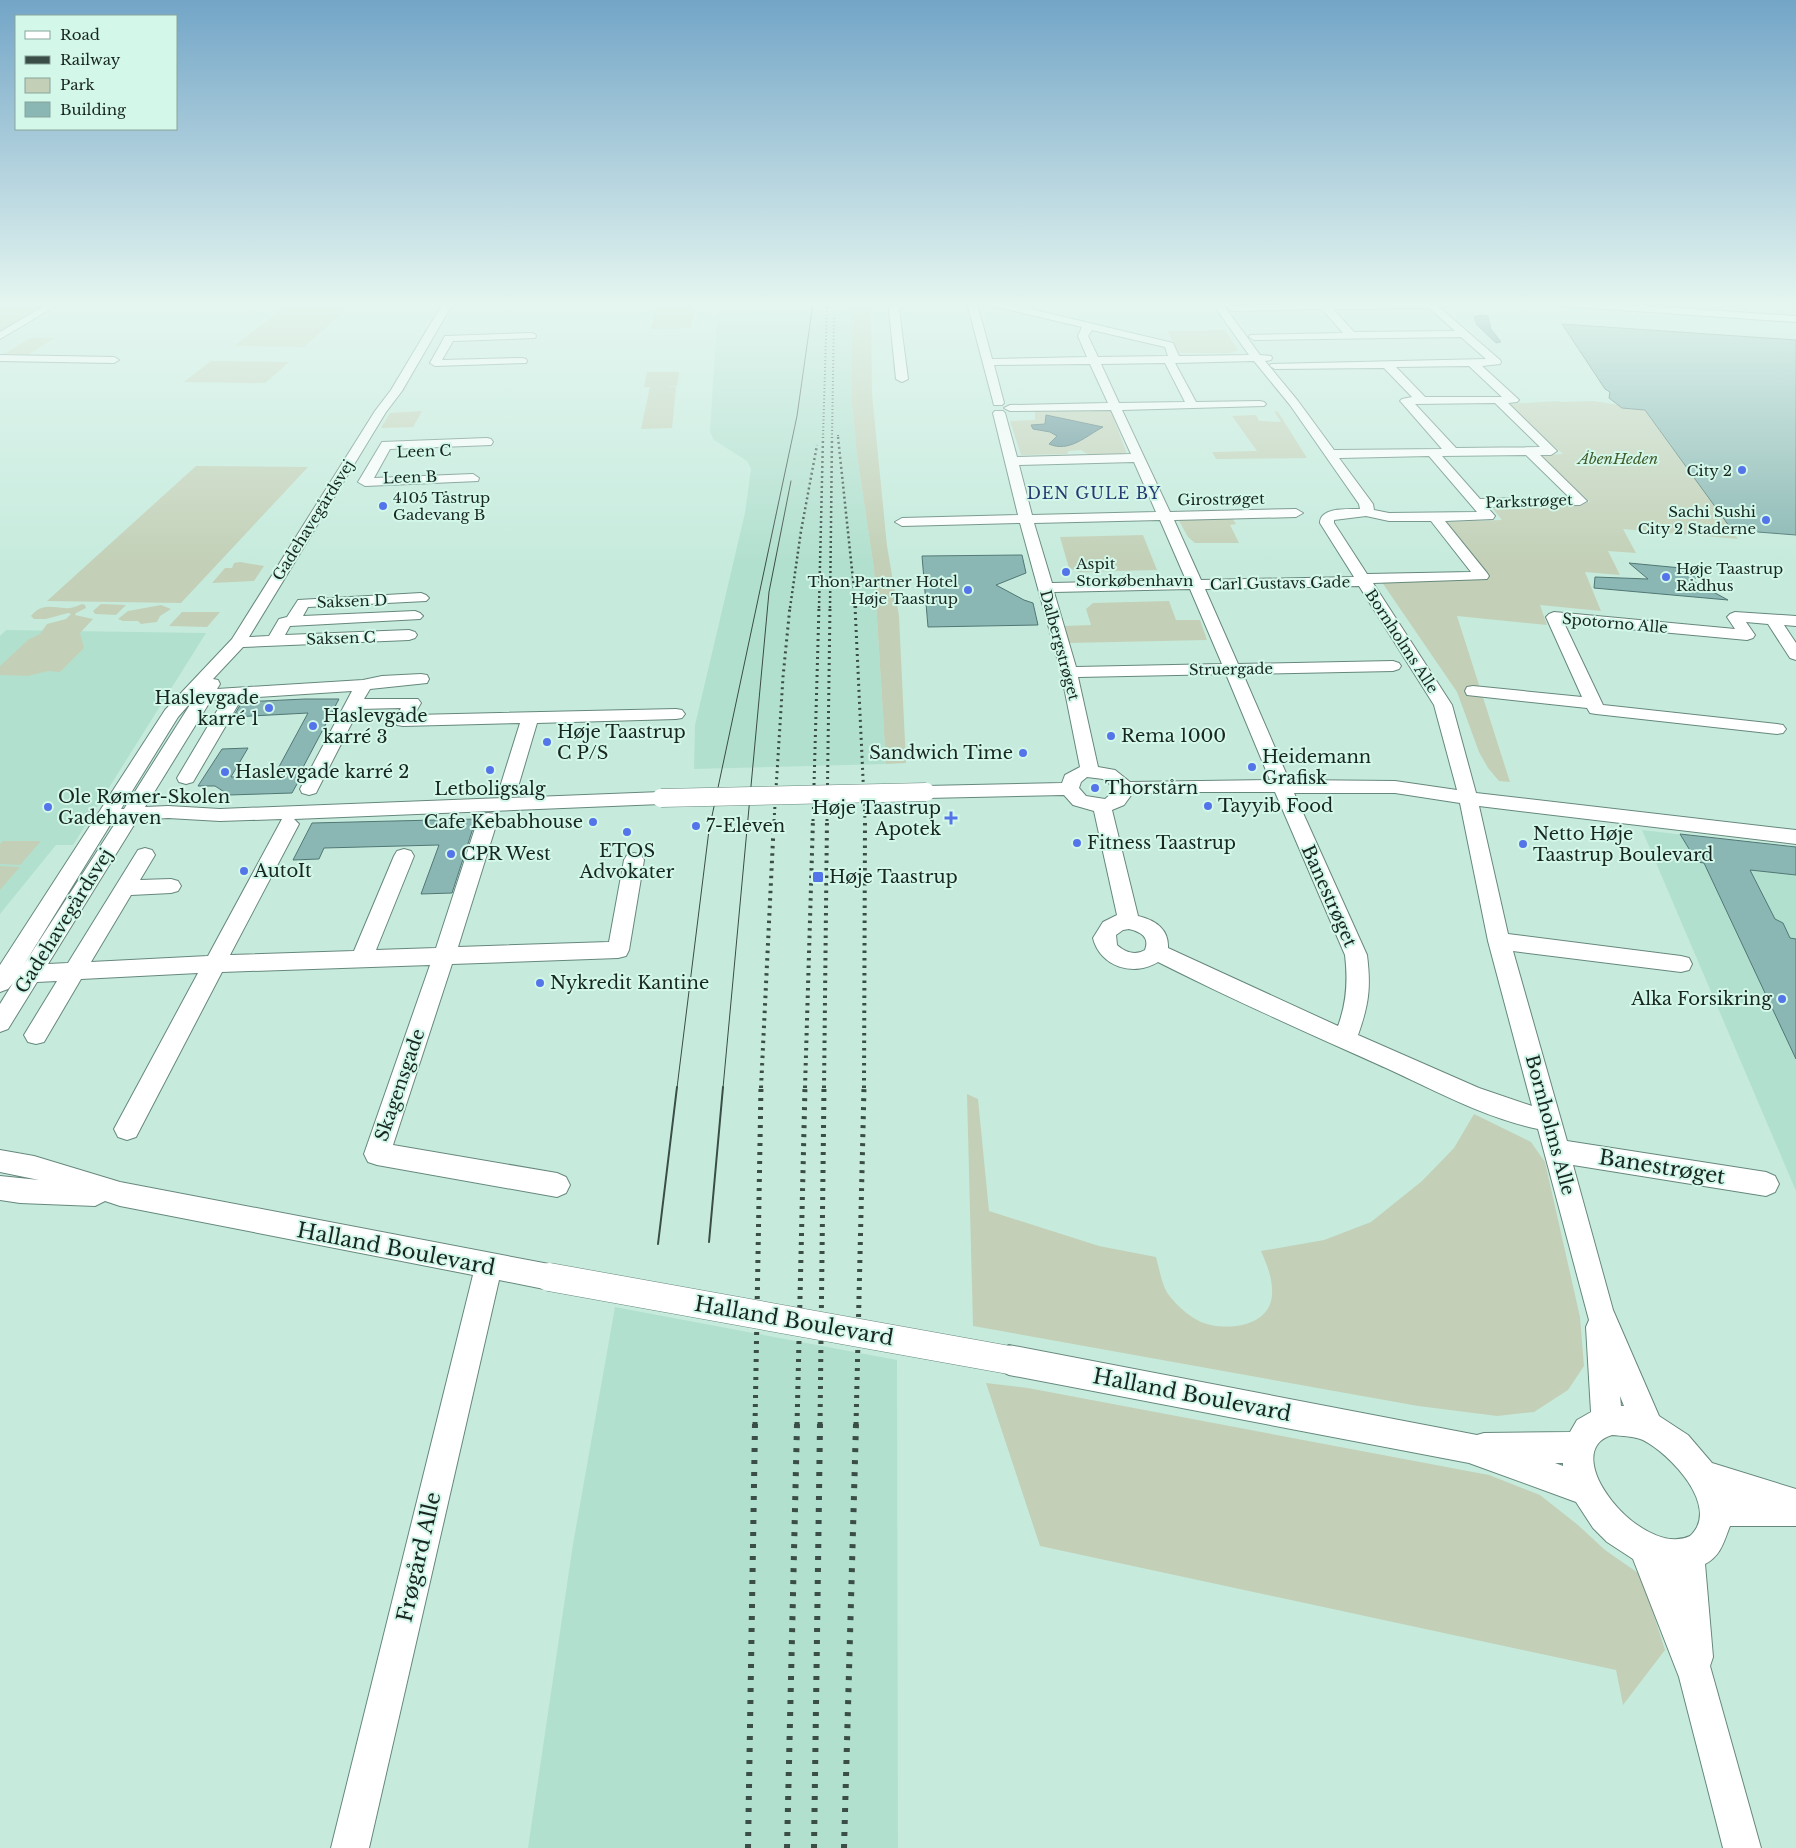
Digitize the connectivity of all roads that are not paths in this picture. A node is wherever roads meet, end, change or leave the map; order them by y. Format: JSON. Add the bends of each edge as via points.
{"nodes":[{"id":1,"x":393,"y":389,"type":"edge"},
{"id":2,"x":397,"y":389,"type":"edge"},
{"id":3,"x":993,"y":389,"type":"edge"},
{"id":4,"x":1107,"y":389,"type":"edge"},
{"id":5,"x":1186,"y":389,"type":"edge"},
{"id":6,"x":1285,"y":389,"type":"edge"},
{"id":7,"x":1285,"y":389,"type":"edge"},
{"id":8,"x":1411,"y":389,"type":"edge"},
{"id":9,"x":1501,"y":389,"type":"edge"},
{"id":10,"x":389,"y":399,"type":"junction"},
{"id":11,"x":1498,"y":400,"type":"junction"},
{"id":12,"x":1422,"y":401,"type":"junction"},
{"id":13,"x":1294,"y":403,"type":"junction"},
{"id":14,"x":1260,"y":404,"type":"dead end"},
{"id":15,"x":1114,"y":406,"type":"junction"},
{"id":16,"x":1193,"y":406,"type":"junction"},
{"id":17,"x":996,"y":408,"type":"junction"},
{"id":18,"x":1529,"y":451,"type":"junction"},
{"id":19,"x":1452,"y":452,"type":"junction"},
{"id":20,"x":1433,"y":453,"type":"junction"},
{"id":21,"x":1332,"y":454,"type":"junction"},
{"id":22,"x":1138,"y":458,"type":"junction"},
{"id":23,"x":1011,"y":461,"type":"junction"},
{"id":24,"x":477,"y":466,"type":"junction"},
{"id":25,"x":344,"y":470,"type":"junction"},
{"id":26,"x":375,"y":475,"type":"junction"},
{"id":27,"x":1477,"y":502,"type":"junction"},
{"id":28,"x":1365,"y":512,"type":"junction"},
{"id":29,"x":1296,"y":513,"type":"dead end"},
{"id":30,"x":1165,"y":516,"type":"junction"},
{"id":31,"x":1435,"y":517,"type":"junction"},
{"id":32,"x":1026,"y":519,"type":"junction"},
{"id":33,"x":902,"y":522,"type":"dead end"},
{"id":34,"x":1363,"y":580,"type":"junction"},
{"id":35,"x":1195,"y":585,"type":"junction"},
{"id":36,"x":1046,"y":588,"type":"junction"},
{"id":37,"x":421,"y":598,"type":"dead end"},
{"id":38,"x":415,"y":616,"type":"dead end"},
{"id":39,"x":1777,"y":620,"type":"junction"},
{"id":40,"x":293,"y":621,"type":"junction"},
{"id":41,"x":1796,"y":621,"type":"edge"},
{"id":42,"x":409,"y":635,"type":"dead end"},
{"id":43,"x":274,"y":640,"type":"junction"},
{"id":44,"x":238,"y":642,"type":"junction"},
{"id":45,"x":1796,"y":655,"type":"edge"},
{"id":46,"x":1393,"y":666,"type":"dead end"},
{"id":47,"x":1232,"y":669,"type":"junction"},
{"id":48,"x":1069,"y":672,"type":"junction"},
{"id":49,"x":421,"y":679,"type":"dead end"},
{"id":50,"x":363,"y":685,"type":"junction"},
{"id":51,"x":1473,"y":691,"type":"dead end"},
{"id":52,"x":236,"y":693,"type":"junction"},
{"id":53,"x":205,"y":695,"type":"junction"},
{"id":54,"x":1593,"y":703,"type":"junction"},
{"id":55,"x":353,"y":704,"type":"junction"},
{"id":56,"x":676,"y":714,"type":"dead end"},
{"id":57,"x":530,"y":718,"type":"junction"},
{"id":58,"x":1777,"y":728,"type":"dead end"},
{"id":59,"x":1090,"y":771,"type":"junction"},
{"id":60,"x":186,"y":778,"type":"dead end"},
{"id":61,"x":1281,"y":785,"type":"junction"},
{"id":62,"x":509,"y":787,"type":"dead end"},
{"id":63,"x":1123,"y":788,"type":"junction"},
{"id":64,"x":309,"y":789,"type":"dead end"},
{"id":65,"x":1069,"y":789,"type":"junction"},
{"id":66,"x":1468,"y":798,"type":"junction"},
{"id":67,"x":1102,"y":806,"type":"junction"},
{"id":68,"x":130,"y":815,"type":"junction"},
{"id":69,"x":107,"y":816,"type":"junction"},
{"id":70,"x":488,"y":819,"type":"dead end"},
{"id":71,"x":289,"y":824,"type":"dead end"},
{"id":72,"x":1796,"y":837,"type":"edge"},
{"id":73,"x":145,"y":855,"type":"dead end"},
{"id":74,"x":404,"y":856,"type":"dead end"},
{"id":75,"x":634,"y":860,"type":"dead end"},
{"id":76,"x":171,"y":886,"type":"dead end"},
{"id":77,"x":125,"y":888,"type":"junction"},
{"id":78,"x":1129,"y":921,"type":"junction"},
{"id":79,"x":1499,"y":941,"type":"junction"},
{"id":80,"x":1157,"y":952,"type":"junction"},
{"id":81,"x":444,"y":956,"type":"junction"},
{"id":82,"x":362,"y":958,"type":"junction"},
{"id":83,"x":215,"y":964,"type":"junction"},
{"id":84,"x":1680,"y":964,"type":"dead end"},
{"id":85,"x":76,"y":971,"type":"junction"},
{"id":86,"x":31,"y":973,"type":"junction"},
{"id":87,"x":3,"y":979,"type":"edge"},
{"id":88,"x":0,"y":1023,"type":"edge"},
{"id":89,"x":36,"y":1035,"type":"dead end"},
{"id":90,"x":1345,"y":1039,"type":"junction"},
{"id":91,"x":1549,"y":1120,"type":"junction"},
{"id":92,"x":127,"y":1129,"type":"dead end"},
{"id":93,"x":1557,"y":1150,"type":"junction"},
{"id":94,"x":0,"y":1161,"type":"edge"},
{"id":95,"x":1766,"y":1184,"type":"dead end"},
{"id":96,"x":557,"y":1185,"type":"dead end"},
{"id":97,"x":0,"y":1188,"type":"edge"},
{"id":98,"x":120,"y":1194,"type":"junction"},
{"id":99,"x":489,"y":1267,"type":"junction"},
{"id":100,"x":1599,"y":1310,"type":"junction"},
{"id":101,"x":1607,"y":1421,"type":"junction"},
{"id":102,"x":1648,"y":1427,"type":"junction"},
{"id":103,"x":1579,"y":1447,"type":"junction"},
{"id":104,"x":1469,"y":1448,"type":"junction"},
{"id":105,"x":1702,"y":1475,"type":"junction"},
{"id":106,"x":1586,"y":1490,"type":"junction"},
{"id":107,"x":1796,"y":1505,"type":"edge"},
{"id":108,"x":1715,"y":1510,"type":"junction"},
{"id":109,"x":1796,"y":1510,"type":"edge"},
{"id":110,"x":1645,"y":1548,"type":"junction"},
{"id":111,"x":1688,"y":1554,"type":"junction"},
{"id":112,"x":1697,"y":1677,"type":"junction"},
{"id":113,"x":350,"y":1848,"type":"edge"},
{"id":114,"x":1742,"y":1848,"type":"edge"}],
"edges":[{"from":1,"to":10,"type":"street","name":"Gadehavegårdsvej"},
{"from":2,"to":10,"type":"street","name":"Gadehavegårdsvej"},
{"from":3,"to":17,"type":"street","name":"Dalbergstrøget"},
{"from":4,"to":15,"type":"street","name":"Banestrøget"},
{"from":5,"to":16,"type":"street"},
{"from":6,"to":13,"type":"street"},
{"from":7,"to":13,"type":"street"},
{"from":8,"to":12,"type":"street"},
{"from":9,"to":11,"type":"street","via":[[1513,400]]},
{"from":10,"to":25,"type":"street","name":"Gadehavegårdsvej"},
{"from":11,"to":12,"type":"street"},
{"from":11,"to":18,"type":"street","via":[[1551,451]]},
{"from":12,"to":19,"type":"street","via":[[1406,401]]},
{"from":13,"to":21,"type":"street"},
{"from":14,"to":16,"type":"street"},
{"from":15,"to":16,"type":"street"},
{"from":15,"to":17,"type":"street"},
{"from":15,"to":22,"type":"street","name":"Banestrøget"},
{"from":17,"to":23,"type":"street","name":"Dalbergstrøget"},
{"from":18,"to":19,"type":"street"},
{"from":18,"to":27,"type":"street","name":"Parkstrøget","via":[[1580,501]]},
{"from":19,"to":20,"type":"street"},
{"from":20,"to":21,"type":"street"},
{"from":20,"to":27,"type":"street"},
{"from":21,"to":28,"type":"street","via":[[1366,504]]},
{"from":22,"to":23,"type":"street"},
{"from":22,"to":30,"type":"street","name":"Banestrøget"},
{"from":23,"to":32,"type":"street","name":"Dalbergstrøget"},
{"from":24,"to":26,"type":"street","name":"Leen C"},
{"from":24,"to":26,"type":"street","via":[[380,456]]},
{"from":24,"to":26,"type":"street","name":"Leen B","via":[[369,494]]},
{"from":25,"to":26,"type":"street","name":"Leen C"},
{"from":25,"to":44,"type":"street","name":"Gadehavegårdsvej"},
{"from":27,"to":31,"type":"street","via":[[1488,516]]},
{"from":28,"to":31,"type":"street","via":[[1389,517]]},
{"from":28,"to":34,"type":"street","name":"Bornholms Alle","via":[[1332,515],[1326,520]]},
{"from":29,"to":30,"type":"street","name":"Girostrøget"},
{"from":30,"to":32,"type":"street","name":"Girostrøget"},
{"from":30,"to":35,"type":"street","name":"Banestrøget"},
{"from":31,"to":34,"type":"street","via":[[1482,576]]},
{"from":32,"to":33,"type":"street"},
{"from":32,"to":36,"type":"street","name":"Dalbergstrøget"},
{"from":34,"to":35,"type":"street","name":"Carl Gustavs Gade"},
{"from":34,"to":66,"type":"street","name":"Bornholms Alle","via":[[1443,705]]},
{"from":35,"to":36,"type":"street","name":"Carl Gustavs Gade"},
{"from":35,"to":47,"type":"street","name":"Banestrøget"},
{"from":36,"to":48,"type":"street","name":"Dalbergstrøget"},
{"from":37,"to":40,"type":"street","name":"Saksen D","via":[[303,604]]},
{"from":38,"to":40,"type":"street","name":"Saksen D"},
{"from":39,"to":41,"type":"street"},
{"from":39,"to":45,"type":"street","via":[[1778,628]]},
{"from":39,"to":54,"type":"street","name":"Spotorno Alle","via":[[1735,617],[1747,634],[1554,617]]},
{"from":40,"to":43,"type":"street","name":"Saksen D","via":[[285,622]]},
{"from":42,"to":43,"type":"street","name":"Saksen C"},
{"from":43,"to":44,"type":"street","name":"Saksen C"},
{"from":44,"to":53,"type":"street","name":"Gadehavegårdsvej","via":[[234,654]]},
{"from":44,"to":69,"type":"street","name":"Gadehavegårdsvej","via":[[171,714]]},
{"from":46,"to":47,"type":"street","name":"Struergade"},
{"from":47,"to":48,"type":"street","name":"Struergade"},
{"from":47,"to":61,"type":"street","name":"Banestrøget"},
{"from":48,"to":59,"type":"street","name":"Dalbergstrøget"},
{"from":49,"to":50,"type":"street"},
{"from":50,"to":52,"type":"street"},
{"from":50,"to":55,"type":"street"},
{"from":51,"to":54,"type":"street"},
{"from":52,"to":53,"type":"street"},
{"from":52,"to":60,"type":"street"},
{"from":53,"to":68,"type":"street","name":"Gadehavegårdsvej"},
{"from":54,"to":58,"type":"street","via":[[1596,709]]},
{"from":55,"to":57,"type":"street","via":[[412,703],[403,721]]},
{"from":55,"to":64,"type":"street"},
{"from":56,"to":57,"type":"street"},
{"from":57,"to":62,"type":"street"},
{"from":59,"to":63,"type":"street","via":[[1108,774]]},
{"from":59,"to":65,"type":"street","via":[[1076,775]]},
{"from":61,"to":63,"type":"street"},
{"from":61,"to":66,"type":"street","via":[[1395,787]]},
{"from":61,"to":90,"type":"street","name":"Banestrøget","via":[[1356,955],[1359,980],[1356,1009]]},
{"from":63,"to":67,"type":"street","via":[[1118,800]]},
{"from":65,"to":67,"type":"street","via":[[1077,799]]},
{"from":65,"to":68,"type":"street","bridge":true},
{"from":66,"to":72,"type":"street"},
{"from":66,"to":79,"type":"street","name":"Bornholms Alle"},
{"from":67,"to":78,"type":"street"},
{"from":68,"to":69,"type":"street"},
{"from":68,"to":86,"type":"street","name":"Gadehavegårdsvej"},
{"from":69,"to":87,"type":"street","name":"Gadehavegårdsvej"},
{"from":70,"to":81,"type":"street","name":"Skagensgade"},
{"from":71,"to":83,"type":"street"},
{"from":73,"to":77,"type":"street"},
{"from":74,"to":82,"type":"street"},
{"from":75,"to":81,"type":"street","via":[[618,950]]},
{"from":76,"to":77,"type":"street"},
{"from":77,"to":85,"type":"street"},
{"from":78,"to":80,"type":"street","via":[[1151,929],[1158,940]]},
{"from":78,"to":80,"type":"street","via":[[1108,928],[1104,938],[1108,949],[1118,958],[1133,961],[1145,960]]},
{"from":79,"to":84,"type":"street"},
{"from":79,"to":91,"type":"street","name":"Bornholms Alle"},
{"from":80,"to":90,"type":"street"},
{"from":81,"to":82,"type":"street"},
{"from":81,"to":96,"type":"street","name":"Skagensgade","via":[[377,1154]]},
{"from":82,"to":83,"type":"street"},
{"from":83,"to":85,"type":"street"},
{"from":83,"to":92,"type":"street"},
{"from":85,"to":86,"type":"street"},
{"from":85,"to":89,"type":"street"},
{"from":86,"to":87,"type":"street"},
{"from":86,"to":88,"type":"street","name":"Gadehavegårdsvej"},
{"from":90,"to":91,"type":"street","via":[[1520,1115]]},
{"from":91,"to":93,"type":"street","name":"Bornholms Alle"},
{"from":93,"to":95,"type":"street","name":"Banestrøget"},
{"from":93,"to":100,"type":"street","name":"Bornholms Alle"},
{"from":94,"to":98,"type":"street","name":"Halland Boulevard","via":[[34,1167]]},
{"from":97,"to":98,"type":"street","name":"Halland Boulevard"},
{"from":98,"to":99,"type":"street","name":"Halland Boulevard"},
{"from":99,"to":104,"type":"street","name":"Halland Boulevard","bridge":true,"via":[[1009,1360]]},
{"from":99,"to":113,"type":"street","name":"Frøgård Alle"},
{"from":100,"to":101,"type":"street","name":"Bornholms Alle"},
{"from":100,"to":102,"type":"street","name":"Bornholms Alle"},
{"from":101,"to":102,"type":"street","via":[[1630,1421]]},
{"from":101,"to":103,"type":"street","via":[[1586,1433]]},
{"from":102,"to":105,"type":"street","via":[[1667,1437],[1684,1452]]},
{"from":103,"to":104,"type":"street","name":"Halland Boulevard"},
{"from":103,"to":106,"type":"street","via":[[1578,1464]]},
{"from":104,"to":106,"type":"street","name":"Halland Boulevard"},
{"from":105,"to":107,"type":"street"},
{"from":105,"to":108,"type":"street"},
{"from":106,"to":110,"type":"street","via":[[1607,1521]]},
{"from":108,"to":109,"type":"street"},
{"from":108,"to":111,"type":"street","via":[[1714,1531],[1704,1546]]},
{"from":110,"to":111,"type":"street","via":[[1668,1555]]},
{"from":110,"to":112,"type":"street"},
{"from":111,"to":112,"type":"street"},
{"from":112,"to":114,"type":"street"}]}
